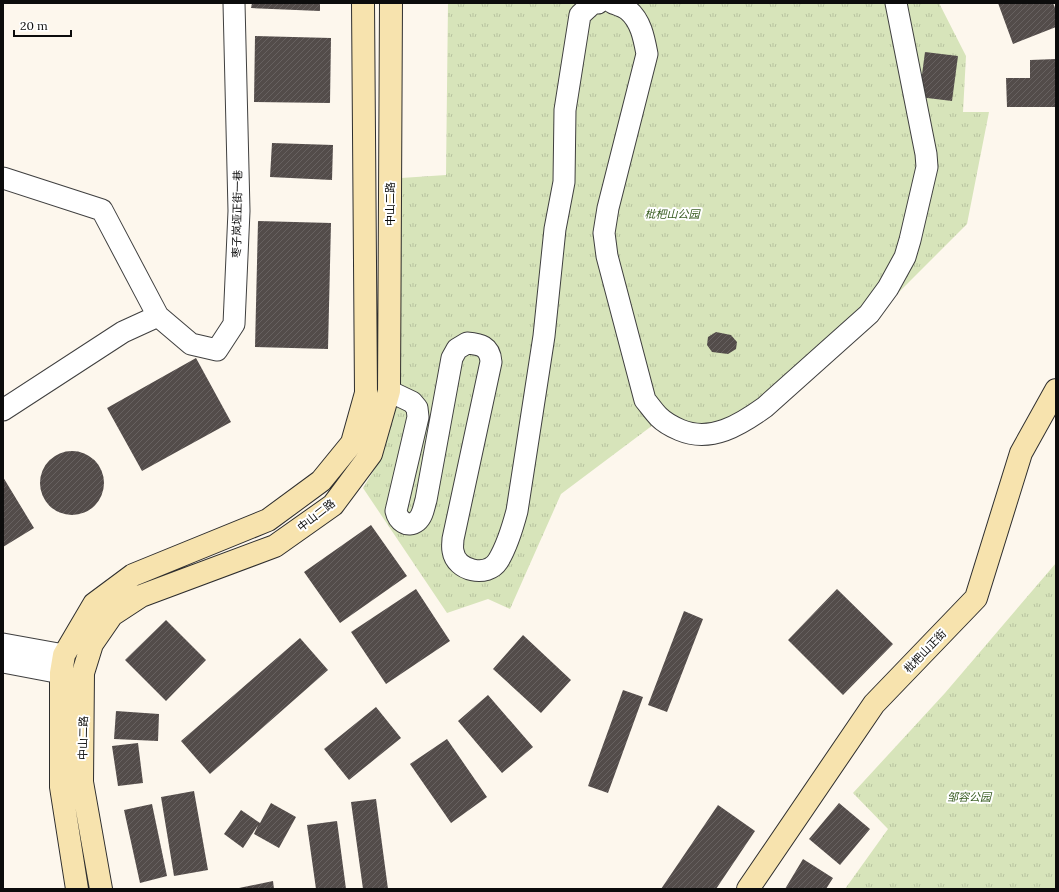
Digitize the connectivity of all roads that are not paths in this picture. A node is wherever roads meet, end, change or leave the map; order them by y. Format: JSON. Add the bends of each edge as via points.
{"nodes":[{"id":1,"x":234,"y":3,"type":"edge"},
{"id":2,"x":363,"y":3,"type":"edge"},
{"id":3,"x":391,"y":3,"type":"edge"},
{"id":4,"x":598,"y":3,"type":"edge"},
{"id":5,"x":613,"y":3,"type":"edge"},
{"id":6,"x":896,"y":3,"type":"edge"},
{"id":7,"x":3,"y":178,"type":"edge"},
{"id":8,"x":158,"y":316,"type":"junction"},
{"id":9,"x":1056,"y":390,"type":"edge"},
{"id":10,"x":389,"y":391,"type":"junction"},
{"id":11,"x":3,"y":410,"type":"edge"},
{"id":12,"x":3,"y":644,"type":"edge"},
{"id":13,"x":3,"y":662,"type":"edge"},
{"id":14,"x":62,"y":664,"type":"junction"},
{"id":15,"x":77,"y":889,"type":"edge"},
{"id":16,"x":101,"y":889,"type":"edge"},
{"id":17,"x":748,"y":889,"type":"edge"}],
"edges":[{"from":1,"to":8,"type":"street","name":"枣子岚垭正街一巷","via":[[239,211],[234,324],[217,350],[191,344]]},
{"from":2,"to":14,"type":"main road","via":[[366,393],[352,443],[321,481],[268,520],[133,575],[94,604]]},
{"from":3,"to":10,"type":"main road","name":"中山二路"},
{"from":4,"to":10,"type":"street","via":[[580,15],[565,110],[564,182],[555,229],[544,336],[517,511],[498,561],[492,567],[482,571],[465,568],[453,552],[453,538],[491,362],[490,355],[485,347],[466,343],[457,349],[452,358],[426,500],[417,521],[410,524],[403,523],[396,511],[418,408],[412,402]]},
{"from":5,"to":6,"type":"street","via":[[628,10],[638,22],[644,35],[647,54],[608,208],[604,233],[607,256],[645,400],[660,418],[687,432],[703,435],[718,433],[747,420],[765,407],[869,314],[888,288],[905,257],[927,167]]},
{"from":7,"to":8,"type":"street","via":[[102,210]]},
{"from":8,"to":11,"type":"street","via":[[123,332]]},
{"from":9,"to":17,"type":"main road","name":"枇杷山正街","via":[[1022,453],[976,598],[874,704]]},
{"from":10,"to":16,"type":"main road","name":"中山二路","via":[[371,454],[333,505],[275,546],[141,596],[112,615],[92,644],[83,673],[82,782]]},
{"from":12,"to":14,"type":"street"},
{"from":13,"to":14,"type":"street"},
{"from":14,"to":15,"type":"main road","name":"中山二路","via":[[61,787]]}]}
